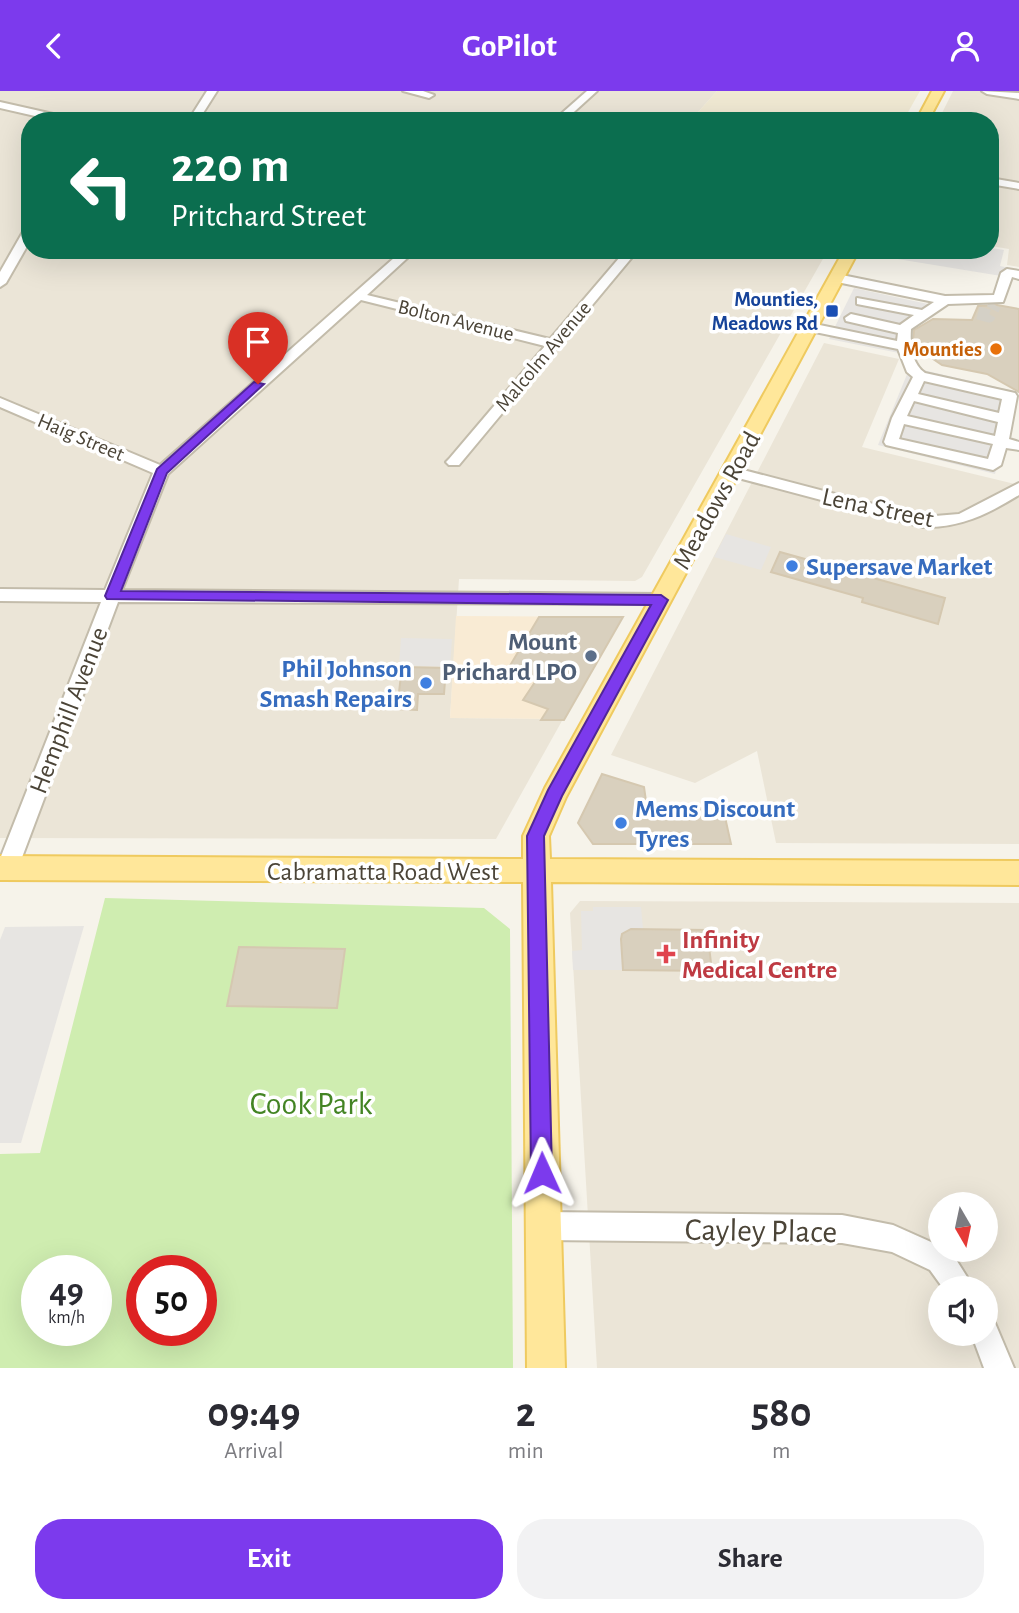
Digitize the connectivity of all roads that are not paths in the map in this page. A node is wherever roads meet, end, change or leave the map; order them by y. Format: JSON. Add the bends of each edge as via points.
{"nodes":[{"id":1,"x":212,"y":91,"type":"edge"},
{"id":2,"x":408,"y":91,"type":"edge"},
{"id":3,"x":592,"y":91,"type":"edge"},
{"id":4,"x":938,"y":91,"type":"edge"},
{"id":5,"x":987,"y":91,"type":"edge"},
{"id":6,"x":429,"y":95,"type":"dead end"},
{"id":7,"x":1019,"y":96,"type":"edge"},
{"id":8,"x":0,"y":104,"type":"edge"},
{"id":9,"x":33,"y":112,"type":"edge"},
{"id":10,"x":199,"y":112,"type":"edge"},
{"id":11,"x":568,"y":112,"type":"edge"},
{"id":12,"x":927,"y":112,"type":"edge"},
{"id":13,"x":999,"y":183,"type":"edge"},
{"id":14,"x":1019,"y":186,"type":"edge"},
{"id":15,"x":21,"y":246,"type":"edge"},
{"id":16,"x":400,"y":259,"type":"edge"},
{"id":17,"x":625,"y":259,"type":"edge"},
{"id":18,"x":847,"y":259,"type":"edge"},
{"id":19,"x":1019,"y":275,"type":"edge"},
{"id":20,"x":837,"y":278,"type":"junction"},
{"id":21,"x":0,"y":283,"type":"edge"},
{"id":22,"x":358,"y":296,"type":"junction"},
{"id":23,"x":861,"y":301,"type":"dead end"},
{"id":24,"x":936,"y":306,"type":"junction"},
{"id":25,"x":978,"y":313,"type":"tunnel mouth"},
{"id":26,"x":851,"y":318,"type":"dead end"},
{"id":27,"x":810,"y":327,"type":"junction"},
{"id":28,"x":904,"y":330,"type":"junction"},
{"id":29,"x":554,"y":344,"type":"junction"},
{"id":30,"x":903,"y":346,"type":"junction"},
{"id":31,"x":920,"y":376,"type":"junction"},
{"id":32,"x":910,"y":396,"type":"junction"},
{"id":33,"x":0,"y":402,"type":"edge"},
{"id":34,"x":899,"y":418,"type":"junction"},
{"id":35,"x":1005,"y":419,"type":"junction"},
{"id":36,"x":1000,"y":442,"type":"junction"},
{"id":37,"x":1019,"y":446,"type":"edge"},
{"id":38,"x":454,"y":463,"type":"dead end"},
{"id":39,"x":162,"y":471,"type":"junction"},
{"id":40,"x":732,"y":472,"type":"junction"},
{"id":41,"x":1019,"y":488,"type":"edge"},
{"id":42,"x":0,"y":595,"type":"edge"},
{"id":43,"x":112,"y":596,"type":"junction"},
{"id":44,"x":661,"y":600,"type":"junction"},
{"id":45,"x":3,"y":868,"type":"edge"},
{"id":46,"x":534,"y":871,"type":"junction"},
{"id":47,"x":1019,"y":873,"type":"edge"},
{"id":48,"x":543,"y":1226,"type":"junction"},
{"id":49,"x":951,"y":1276,"type":"edge"},
{"id":50,"x":990,"y":1346,"type":"edge"},
{"id":51,"x":546,"y":1368,"type":"edge"},
{"id":52,"x":999,"y":1368,"type":"edge"}],
"edges":[{"from":1,"to":10,"type":"street"},
{"from":2,"to":6,"type":"street"},
{"from":3,"to":11,"type":"street"},
{"from":4,"to":12,"type":"main road"},
{"from":5,"to":7,"type":"street"},
{"from":8,"to":9,"type":"street"},
{"from":13,"to":14,"type":"street"},
{"from":15,"to":21,"type":"street"},
{"from":16,"to":22,"type":"street","name":"Hemphill Avenue"},
{"from":17,"to":29,"type":"street","name":"Malcolm Avenue"},
{"from":18,"to":20,"type":"main road","name":"Meadows Road"},
{"from":19,"to":24,"type":"street","via":[[1007,273],[997,302]]},
{"from":20,"to":24,"type":"street"},
{"from":20,"to":27,"type":"main road","name":"Meadows Road"},
{"from":22,"to":29,"type":"street","name":"Bolton Avenue"},
{"from":22,"to":39,"type":"street","name":"Hemphill Avenue"},
{"from":23,"to":24,"type":"street"},
{"from":24,"to":25,"type":"street"},
{"from":24,"to":28,"type":"street"},
{"from":26,"to":28,"type":"street"},
{"from":27,"to":30,"type":"street"},
{"from":27,"to":40,"type":"main road","name":"Meadows Road"},
{"from":28,"to":30,"type":"street"},
{"from":29,"to":38,"type":"street","name":"Malcolm Avenue"},
{"from":30,"to":31,"type":"street"},
{"from":31,"to":32,"type":"street"},
{"from":31,"to":35,"type":"street","via":[[1010,395]]},
{"from":32,"to":34,"type":"street"},
{"from":32,"to":35,"type":"street"},
{"from":33,"to":39,"type":"street","name":"Haig Street"},
{"from":34,"to":36,"type":"street"},
{"from":34,"to":36,"type":"street","via":[[891,442],[993,465]]},
{"from":35,"to":36,"type":"street"},
{"from":36,"to":37,"type":"street"},
{"from":39,"to":43,"type":"street","name":"Hemphill Avenue"},
{"from":40,"to":41,"type":"street","name":"Lena Street","via":[[923,522],[971,517]]},
{"from":40,"to":44,"type":"main road","name":"Meadows Road"},
{"from":42,"to":43,"type":"street"},
{"from":43,"to":44,"type":"street"},
{"from":43,"to":45,"type":"street","name":"Hemphill Avenue"},
{"from":44,"to":46,"type":"main road","name":"Meadows Road","via":[[543,818],[536,836]]},
{"from":45,"to":46,"type":"main road","name":"Cabramatta Road West"},
{"from":46,"to":47,"type":"main road","name":"Cabramatta Road West"},
{"from":46,"to":48,"type":"main road","name":"Meadows Road"},
{"from":48,"to":49,"type":"street","name":"Cayley Place","via":[[842,1229],[893,1239],[940,1261]]},
{"from":48,"to":51,"type":"main road","name":"Meadows Road"},
{"from":50,"to":52,"type":"street"}]}
